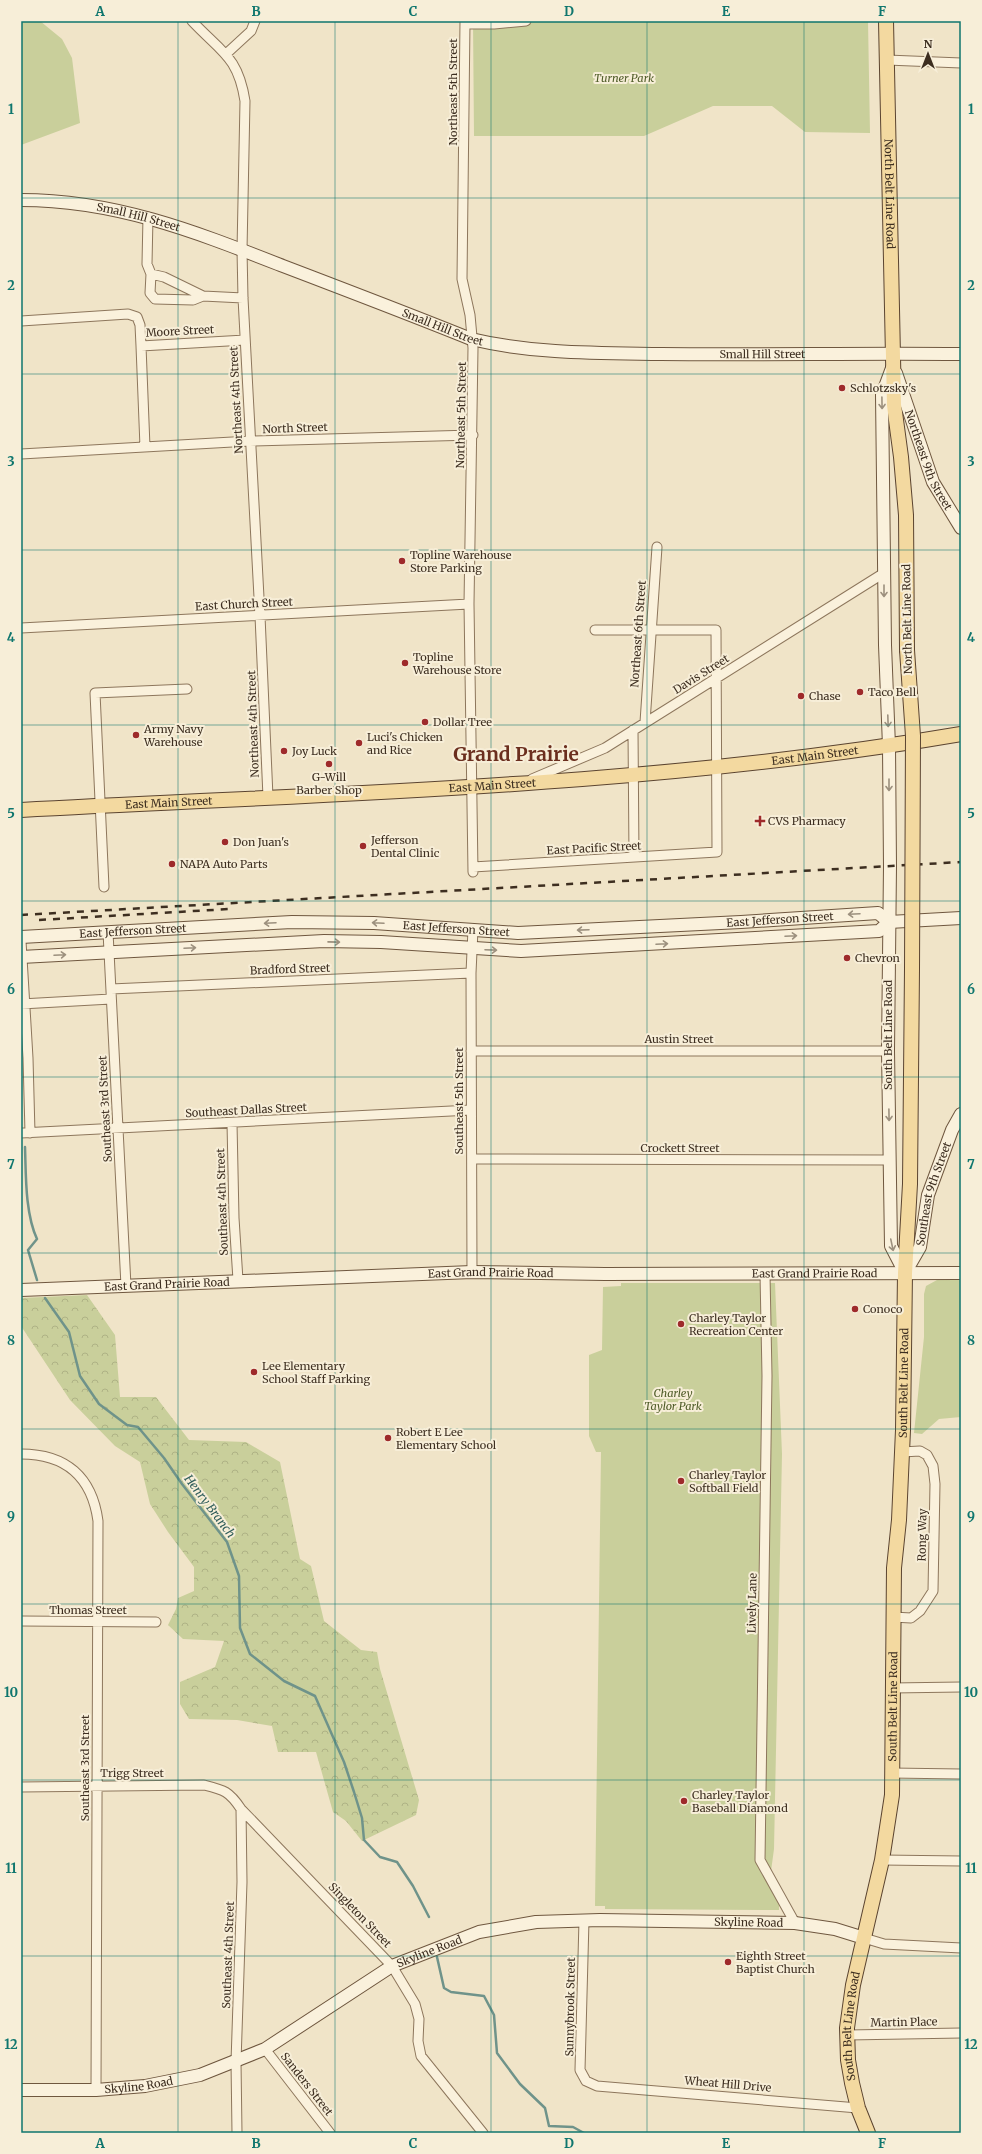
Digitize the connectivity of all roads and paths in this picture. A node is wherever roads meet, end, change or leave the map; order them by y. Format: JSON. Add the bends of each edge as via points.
{"nodes":[{"id":1,"x":192,"y":21,"type":"edge"},
{"id":2,"x":255,"y":21,"type":"edge"},
{"id":3,"x":526,"y":21,"type":"edge"},
{"id":4,"x":886,"y":21,"type":"edge"},
{"id":5,"x":465,"y":22,"type":"edge"},
{"id":6,"x":226,"y":54,"type":"junction"},
{"id":7,"x":886,"y":60,"type":"junction"},
{"id":8,"x":961,"y":63,"type":"edge"},
{"id":9,"x":21,"y":200,"type":"edge"},
{"id":10,"x":148,"y":217,"type":"junction"},
{"id":11,"x":242,"y":250,"type":"junction"},
{"id":12,"x":151,"y":274,"type":"junction"},
{"id":13,"x":203,"y":296,"type":"junction"},
{"id":14,"x":243,"y":298,"type":"junction"},
{"id":15,"x":21,"y":321,"type":"edge"},
{"id":16,"x":471,"y":339,"type":"junction"},
{"id":17,"x":245,"y":340,"type":"junction"},
{"id":18,"x":141,"y":346,"type":"junction"},
{"id":19,"x":961,"y":354,"type":"edge"},
{"id":20,"x":889,"y":358,"type":"junction"},
{"id":21,"x":473,"y":435,"type":"junction"},
{"id":22,"x":250,"y":441,"type":"junction"},
{"id":23,"x":145,"y":447,"type":"junction"},
{"id":24,"x":21,"y":454,"type":"edge"},
{"id":25,"x":959,"y":522,"type":"edge"},
{"id":26,"x":657,"y":547,"type":"dead end"},
{"id":27,"x":884,"y":573,"type":"junction"},
{"id":28,"x":469,"y":604,"type":"junction"},
{"id":29,"x":260,"y":616,"type":"junction"},
{"id":30,"x":21,"y":628,"type":"edge"},
{"id":31,"x":650,"y":629,"type":"junction"},
{"id":32,"x":595,"y":630,"type":"dead end"},
{"id":33,"x":716,"y":678,"type":"junction"},
{"id":34,"x":187,"y":689,"type":"dead end"},
{"id":35,"x":645,"y":722,"type":"junction"},
{"id":36,"x":633,"y":730,"type":"junction"},
{"id":37,"x":961,"y":734,"type":"edge"},
{"id":38,"x":889,"y":746,"type":"junction"},
{"id":39,"x":716,"y":767,"type":"junction"},
{"id":40,"x":633,"y":775,"type":"junction"},
{"id":41,"x":524,"y":783,"type":"junction"},
{"id":42,"x":473,"y":786,"type":"junction"},
{"id":43,"x":268,"y":797,"type":"junction"},
{"id":44,"x":100,"y":806,"type":"junction"},
{"id":45,"x":21,"y":810,"type":"edge"},
{"id":46,"x":634,"y":857,"type":"junction"},
{"id":47,"x":104,"y":887,"type":"dead end"},
{"id":48,"x":961,"y":918,"type":"edge"},
{"id":49,"x":309,"y":922,"type":"junction"},
{"id":50,"x":889,"y":922,"type":"junction"},
{"id":51,"x":235,"y":925,"type":"junction"},
{"id":52,"x":166,"y":928,"type":"junction"},
{"id":53,"x":622,"y":928,"type":"junction"},
{"id":54,"x":473,"y":929,"type":"junction"},
{"id":55,"x":108,"y":932,"type":"junction"},
{"id":56,"x":21,"y":937,"type":"edge"},
{"id":57,"x":21,"y":941,"type":"edge"},
{"id":58,"x":306,"y":942,"type":"junction"},
{"id":59,"x":236,"y":945,"type":"junction"},
{"id":60,"x":623,"y":946,"type":"junction"},
{"id":61,"x":167,"y":949,"type":"junction"},
{"id":62,"x":472,"y":949,"type":"junction"},
{"id":63,"x":109,"y":952,"type":"junction"},
{"id":64,"x":22,"y":957,"type":"edge"},
{"id":65,"x":912,"y":969,"type":"joint"},
{"id":66,"x":470,"y":973,"type":"junction"},
{"id":67,"x":111,"y":989,"type":"junction"},
{"id":68,"x":111,"y":999,"type":"junction"},
{"id":69,"x":23,"y":1004,"type":"edge"},
{"id":70,"x":471,"y":1051,"type":"junction"},
{"id":71,"x":888,"y":1051,"type":"junction"},
{"id":72,"x":471,"y":1110,"type":"junction"},
{"id":73,"x":961,"y":1114,"type":"edge"},
{"id":74,"x":232,"y":1123,"type":"junction"},
{"id":75,"x":118,"y":1128,"type":"junction"},
{"id":76,"x":26,"y":1133,"type":"edge"},
{"id":77,"x":472,"y":1159,"type":"junction"},
{"id":78,"x":889,"y":1160,"type":"junction"},
{"id":79,"x":472,"y":1272,"type":"junction"},
{"id":80,"x":905,"y":1273,"type":"junction"},
{"id":81,"x":961,"y":1273,"type":"edge"},
{"id":82,"x":765,"y":1274,"type":"junction"},
{"id":83,"x":238,"y":1280,"type":"junction"},
{"id":84,"x":126,"y":1286,"type":"junction"},
{"id":85,"x":21,"y":1290,"type":"edge"},
{"id":86,"x":902,"y":1452,"type":"junction"},
{"id":87,"x":21,"y":1454,"type":"edge"},
{"id":88,"x":893,"y":1617,"type":"junction"},
{"id":89,"x":21,"y":1621,"type":"edge"},
{"id":90,"x":98,"y":1622,"type":"junction"},
{"id":91,"x":156,"y":1622,"type":"dead end"},
{"id":92,"x":961,"y":1687,"type":"edge"},
{"id":93,"x":892,"y":1688,"type":"junction"},
{"id":94,"x":892,"y":1774,"type":"junction"},
{"id":95,"x":961,"y":1774,"type":"edge"},
{"id":96,"x":97,"y":1785,"type":"junction"},
{"id":97,"x":21,"y":1787,"type":"edge"},
{"id":98,"x":241,"y":1809,"type":"junction"},
{"id":99,"x":882,"y":1860,"type":"junction"},
{"id":100,"x":961,"y":1861,"type":"edge"},
{"id":101,"x":584,"y":1920,"type":"junction"},
{"id":102,"x":795,"y":1923,"type":"junction"},
{"id":103,"x":864,"y":1938,"type":"junction"},
{"id":104,"x":961,"y":1948,"type":"edge"},
{"id":105,"x":392,"y":1966,"type":"junction"},
{"id":106,"x":961,"y":2033,"type":"edge"},
{"id":107,"x":848,"y":2035,"type":"junction"},
{"id":108,"x":265,"y":2050,"type":"junction"},
{"id":109,"x":236,"y":2062,"type":"junction"},
{"id":110,"x":596,"y":2086,"type":"joint"},
{"id":111,"x":21,"y":2090,"type":"edge"},
{"id":112,"x":96,"y":2090,"type":"junction"},
{"id":113,"x":858,"y":2108,"type":"junction"},
{"id":114,"x":236,"y":2133,"type":"edge"},
{"id":115,"x":330,"y":2133,"type":"edge"},
{"id":116,"x":483,"y":2133,"type":"edge"},
{"id":117,"x":868,"y":2133,"type":"edge"}],
"edges":[{"from":1,"to":6,"type":"street","name":"Northeast 4th Street"},
{"from":2,"to":6,"type":"street","via":[[251,31]]},
{"from":3,"to":5,"type":"street","via":[[494,24]]},
{"from":4,"to":7,"type":"main road","name":"North Belt Line Road"},
{"from":5,"to":16,"type":"street","name":"Northeast 5th Street","via":[[462,279],[470,315]]},
{"from":6,"to":11,"type":"street","name":"Northeast 4th Street","via":[[238,70],[245,101]]},
{"from":7,"to":8,"type":"street"},
{"from":7,"to":20,"type":"main road","name":"North Belt Line Road"},
{"from":9,"to":10,"type":"street","name":"Small Hill Street","via":[[100,206]]},
{"from":10,"to":11,"type":"street","name":"Small Hill Street"},
{"from":10,"to":12,"type":"street","via":[[147,264]]},
{"from":11,"to":14,"type":"street","name":"Northeast 4th Street"},
{"from":11,"to":16,"type":"street","name":"Small Hill Street"},
{"from":12,"to":13,"type":"street","via":[[164,276]]},
{"from":12,"to":13,"type":"street","via":[[150,292],[156,300],[193,300]]},
{"from":13,"to":14,"type":"street"},
{"from":14,"to":17,"type":"street","name":"Northeast 4th Street"},
{"from":15,"to":18,"type":"street","name":"Moore Street","via":[[128,314],[137,317]]},
{"from":16,"to":20,"type":"street","name":"Small Hill Street","via":[[520,349],[578,353]]},
{"from":16,"to":21,"type":"street","name":"Northeast 5th Street"},
{"from":17,"to":18,"type":"street","name":"Moore Street"},
{"from":17,"to":22,"type":"street","name":"Northeast 4th Street"},
{"from":18,"to":23,"type":"street"},
{"from":19,"to":20,"type":"street","name":"Small Hill Street"},
{"from":20,"to":25,"type":"street","name":"Northeast 9th Street","via":[[933,482]]},
{"from":20,"to":27,"type":"street","name":"North Belt Line Road","one_way":true,"via":[[882,395]]},
{"from":20,"to":65,"type":"main road","name":"North Belt Line Road","bridge":true,"via":[[902,457],[906,515],[907,650],[913,736]]},
{"from":21,"to":22,"type":"street","name":"North Street"},
{"from":21,"to":28,"type":"street","name":"Northeast 5th Street"},
{"from":22,"to":23,"type":"street","name":"North Street"},
{"from":22,"to":29,"type":"street","name":"Northeast 4th Street"},
{"from":23,"to":24,"type":"street","name":"North Street"},
{"from":26,"to":31,"type":"street","name":"Northeast 6th Street"},
{"from":27,"to":33,"type":"street","name":"Davis Street"},
{"from":27,"to":38,"type":"street","name":"North Belt Line Road","one_way":true},
{"from":28,"to":29,"type":"street","name":"East Church Street"},
{"from":28,"to":42,"type":"street","name":"Northeast 5th Street"},
{"from":29,"to":30,"type":"street","name":"East Church Street"},
{"from":29,"to":43,"type":"street","name":"Northeast 4th Street"},
{"from":31,"to":32,"type":"street"},
{"from":31,"to":33,"type":"street","via":[[716,630]]},
{"from":31,"to":35,"type":"street","name":"Northeast 6th Street"},
{"from":33,"to":35,"type":"street","name":"Davis Street"},
{"from":33,"to":39,"type":"street"},
{"from":34,"to":44,"type":"street","via":[[95,693]]},
{"from":35,"to":36,"type":"street","name":"Davis Street"},
{"from":36,"to":40,"type":"street"},
{"from":36,"to":41,"type":"street","name":"Davis Street","via":[[605,748]]},
{"from":37,"to":38,"type":"main road","name":"East Main Street"},
{"from":38,"to":39,"type":"main road","name":"East Main Street"},
{"from":38,"to":50,"type":"street","name":"South Belt Line Road","one_way":true},
{"from":39,"to":40,"type":"main road","name":"East Main Street"},
{"from":39,"to":46,"type":"street","name":"East Pacific Street","via":[[717,852]]},
{"from":40,"to":41,"type":"main road","name":"East Main Street"},
{"from":40,"to":46,"type":"street"},
{"from":41,"to":42,"type":"main road","name":"East Main Street"},
{"from":42,"to":43,"type":"main road","name":"East Main Street"},
{"from":42,"to":46,"type":"street","name":"East Pacific Street","via":[[473,869]]},
{"from":43,"to":44,"type":"main road","name":"East Main Street"},
{"from":44,"to":45,"type":"main road","name":"East Main Street"},
{"from":44,"to":47,"type":"street"},
{"from":48,"to":50,"type":"street","name":"East Jefferson Street"},
{"from":49,"to":51,"type":"street","name":"East Jefferson Street","one_way":true},
{"from":54,"to":49,"type":"street","name":"East Jefferson Street","one_way":true},
{"from":49,"to":58,"type":"street"},
{"from":50,"to":53,"type":"street","name":"East Jefferson Street","one_way":true,"via":[[878,913]]},
{"from":60,"to":50,"type":"street","name":"East Jefferson Street","one_way":true,"via":[[879,931]]},
{"from":50,"to":71,"type":"street","name":"South Belt Line Road"},
{"from":51,"to":52,"type":"street","name":"East Jefferson Street"},
{"from":51,"to":59,"type":"street"},
{"from":52,"to":55,"type":"street","name":"East Jefferson Street"},
{"from":52,"to":61,"type":"street"},
{"from":53,"to":54,"type":"street","name":"East Jefferson Street","one_way":true,"via":[[518,932]]},
{"from":53,"to":60,"type":"street"},
{"from":54,"to":62,"type":"street","name":"Southeast 5th Street"},
{"from":55,"to":56,"type":"street","name":"East Jefferson Street"},
{"from":55,"to":63,"type":"street","name":"Southeast 3rd Street"},
{"from":57,"to":64,"type":"street"},
{"from":58,"to":59,"type":"street","name":"East Jefferson Street"},
{"from":58,"to":62,"type":"street","name":"East Jefferson Street","one_way":true,"via":[[381,942]]},
{"from":61,"to":59,"type":"street","name":"East Jefferson Street","one_way":true},
{"from":62,"to":60,"type":"street","name":"East Jefferson Street","one_way":true,"via":[[521,951]]},
{"from":61,"to":63,"type":"street","name":"East Jefferson Street"},
{"from":62,"to":66,"type":"street","name":"Southeast 5th Street"},
{"from":64,"to":63,"type":"street","name":"East Jefferson Street","one_way":true},
{"from":63,"to":67,"type":"street","name":"Southeast 3rd Street"},
{"from":64,"to":69,"type":"street"},
{"from":65,"to":80,"type":"main road","name":"South Belt Line Road","via":[[910,1184]]},
{"from":66,"to":67,"type":"street","name":"Bradford Street"},
{"from":66,"to":70,"type":"street","name":"Southeast 5th Street"},
{"from":67,"to":68,"type":"street","name":"Southeast 3rd Street"},
{"from":68,"to":69,"type":"street"},
{"from":68,"to":75,"type":"street","name":"Southeast 3rd Street"},
{"from":69,"to":76,"type":"street"},
{"from":70,"to":71,"type":"street","name":"Austin Street"},
{"from":70,"to":72,"type":"street","name":"Southeast 5th Street"},
{"from":71,"to":78,"type":"street","name":"South Belt Line Road","one_way":true},
{"from":72,"to":74,"type":"street","name":"Southeast Dallas Street"},
{"from":72,"to":77,"type":"street","name":"Southeast 5th Street"},
{"from":73,"to":80,"type":"street","name":"Southeast 9th Street","via":[[952,1130],[928,1195],[920,1247]]},
{"from":74,"to":75,"type":"street","name":"Southeast Dallas Street"},
{"from":74,"to":83,"type":"street","name":"Southeast 4th Street"},
{"from":75,"to":76,"type":"street","name":"Southeast Dallas Street"},
{"from":75,"to":84,"type":"street","name":"Southeast 3rd Street"},
{"from":77,"to":78,"type":"street","name":"Crockett Street"},
{"from":77,"to":79,"type":"street","name":"Southeast 5th Street"},
{"from":78,"to":80,"type":"street","name":"South Belt Line Road","one_way":true,"via":[[890,1246]]},
{"from":79,"to":82,"type":"street","name":"East Grand Prairie Road"},
{"from":79,"to":83,"type":"street","name":"East Grand Prairie Road"},
{"from":80,"to":81,"type":"street","name":"East Grand Prairie Road"},
{"from":80,"to":82,"type":"street","name":"East Grand Prairie Road"},
{"from":80,"to":86,"type":"main road","name":"South Belt Line Road"},
{"from":82,"to":102,"type":"street","name":"Lively Lane","via":[[767,1376],[760,1860]]},
{"from":83,"to":84,"type":"street","name":"East Grand Prairie Road"},
{"from":84,"to":85,"type":"street","name":"East Grand Prairie Road"},
{"from":86,"to":88,"type":"main road","name":"South Belt Line Road"},
{"from":86,"to":88,"type":"street","name":"Rong Way","via":[[920,1451],[927,1455],[933,1466],[933,1591],[920,1611],[911,1618]]},
{"from":87,"to":90,"type":"street","name":"Southeast 3rd Street","via":[[38,1454],[61,1461],[87,1484],[96,1502]]},
{"from":88,"to":93,"type":"main road","name":"South Belt Line Road"},
{"from":89,"to":90,"type":"street","name":"Thomas Street"},
{"from":90,"to":91,"type":"street","name":"Thomas Street"},
{"from":90,"to":96,"type":"street","name":"Southeast 3rd Street"},
{"from":92,"to":93,"type":"street"},
{"from":93,"to":94,"type":"main road","name":"South Belt Line Road"},
{"from":94,"to":95,"type":"street"},
{"from":94,"to":99,"type":"main road","name":"South Belt Line Road","via":[[892,1795]]},
{"from":96,"to":97,"type":"street","name":"Trigg Street"},
{"from":96,"to":98,"type":"street","name":"Trigg Street","via":[[204,1785],[231,1795]]},
{"from":96,"to":112,"type":"street","name":"Southeast 3rd Street"},
{"from":98,"to":105,"type":"street","name":"Singleton Street"},
{"from":98,"to":109,"type":"street","name":"Southeast 4th Street","via":[[241,1959]]},
{"from":99,"to":100,"type":"street"},
{"from":99,"to":103,"type":"main road","name":"South Belt Line Road"},
{"from":101,"to":102,"type":"street","name":"Skyline Road"},
{"from":101,"to":105,"type":"street","name":"Skyline Road","via":[[536,1922],[479,1932]]},
{"from":101,"to":110,"type":"street","name":"Sunnybrook Street","via":[[580,2070],[583,2077]]},
{"from":102,"to":103,"type":"street","name":"Skyline Road","via":[[835,1929]]},
{"from":103,"to":104,"type":"street","via":[[884,1944]]},
{"from":103,"to":107,"type":"main road","name":"South Belt Line Road","via":[[853,1985]]},
{"from":105,"to":108,"type":"street","name":"Skyline Road"},
{"from":105,"to":116,"type":"street","name":"Singleton Street","via":[[415,2004],[419,2019],[418,2040],[421,2056]]},
{"from":106,"to":107,"type":"street","name":"Martin Place"},
{"from":107,"to":113,"type":"main road","name":"South Belt Line Road","via":[[848,2060]]},
{"from":108,"to":109,"type":"street","name":"Skyline Road"},
{"from":108,"to":115,"type":"street","name":"Sanders Street"},
{"from":109,"to":112,"type":"street","name":"Skyline Road","via":[[200,2075],[145,2086]]},
{"from":109,"to":114,"type":"street","name":"Southeast 4th Street"},
{"from":110,"to":113,"type":"street","name":"Wheat Hill Drive"},
{"from":111,"to":112,"type":"street","name":"Skyline Road"},
{"from":113,"to":117,"type":"main road","name":"South Belt Line Road"}]}
